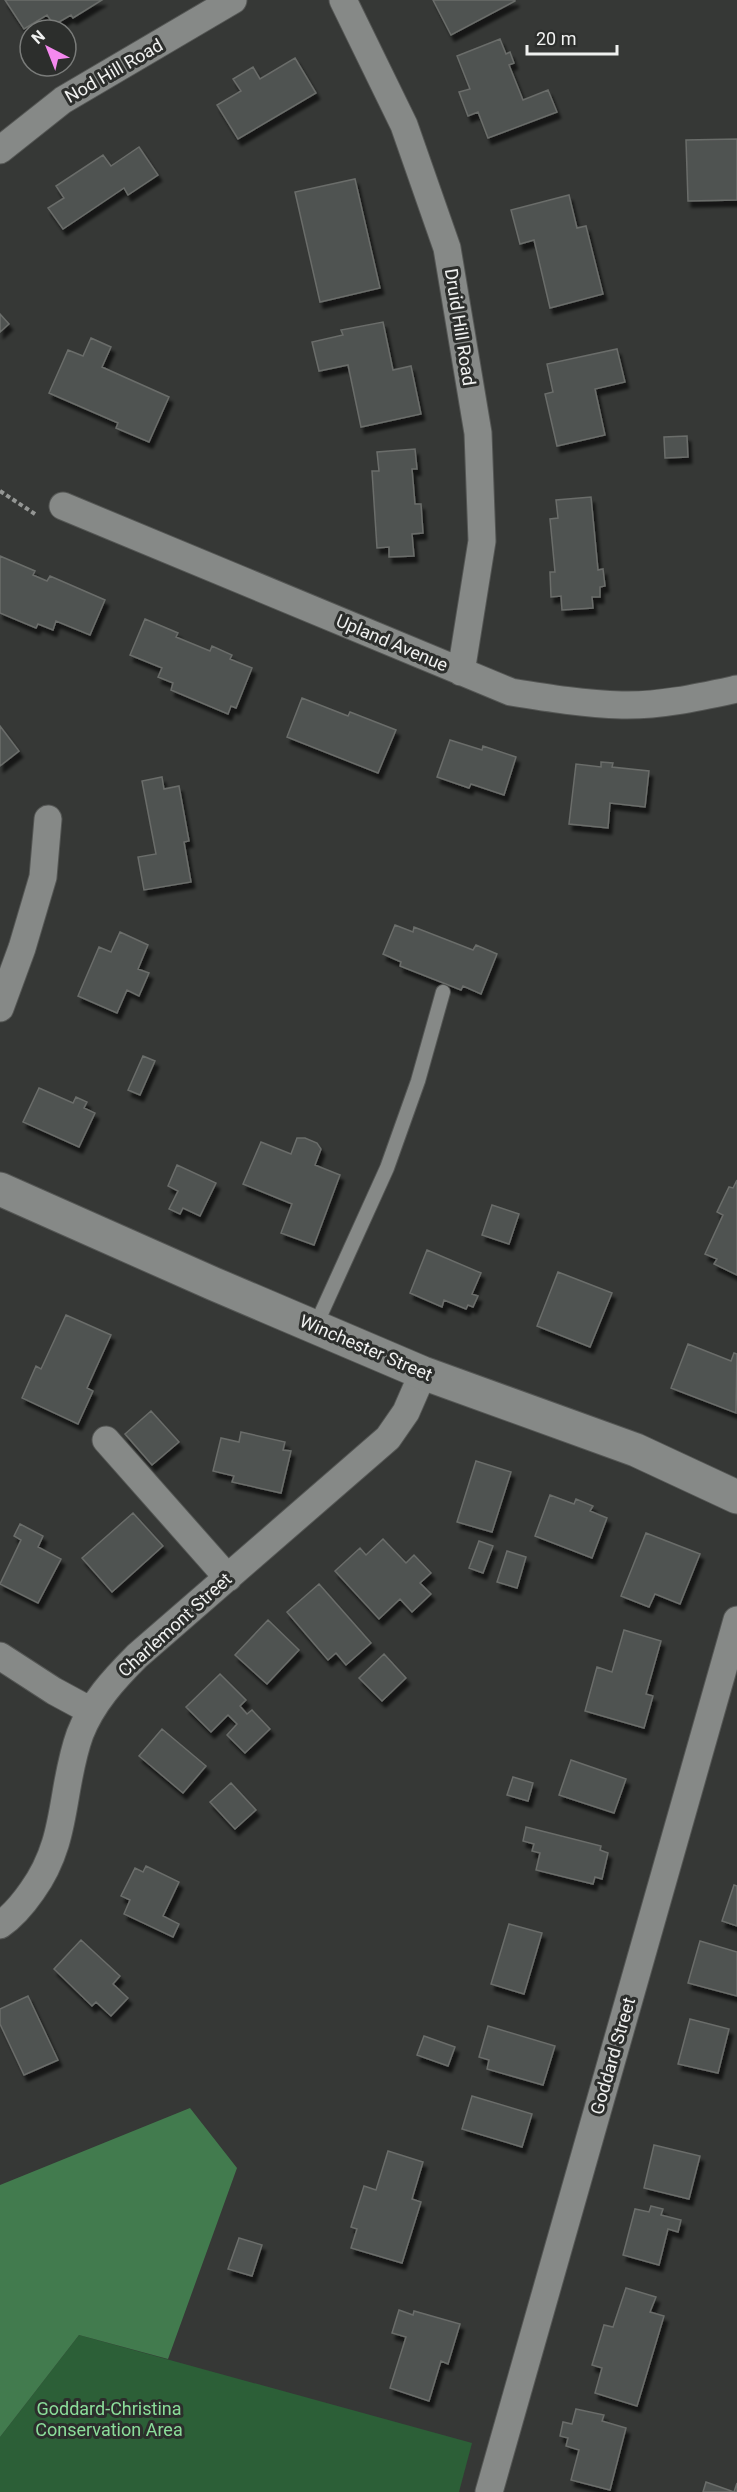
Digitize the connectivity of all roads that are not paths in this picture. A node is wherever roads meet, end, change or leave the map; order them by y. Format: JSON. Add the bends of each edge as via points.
{"nodes":[{"id":1,"x":233,"y":0,"type":"edge"},
{"id":2,"x":343,"y":0,"type":"edge"},
{"id":3,"x":0,"y":150,"type":"edge"},
{"id":4,"x":63,"y":506,"type":"road end"},
{"id":5,"x":461,"y":672,"type":"junction"},
{"id":6,"x":737,"y":688,"type":"edge"},
{"id":7,"x":48,"y":819,"type":"dead end"},
{"id":8,"x":443,"y":992,"type":"dead end"},
{"id":9,"x":0,"y":1008,"type":"edge"},
{"id":10,"x":0,"y":1189,"type":"edge"},
{"id":11,"x":315,"y":1327,"type":"junction"},
{"id":12,"x":423,"y":1373,"type":"junction"},
{"id":13,"x":106,"y":1440,"type":"dead end"},
{"id":14,"x":737,"y":1497,"type":"edge"},
{"id":15,"x":228,"y":1578,"type":"junction"},
{"id":16,"x":737,"y":1620,"type":"edge"},
{"id":17,"x":0,"y":1656,"type":"edge"},
{"id":18,"x":91,"y":1711,"type":"junction"},
{"id":19,"x":0,"y":1925,"type":"edge"},
{"id":20,"x":489,"y":2492,"type":"edge"}],
"edges":[{"from":1,"to":3,"type":"street","name":"Nod Hill Road","via":[[63,100]]},
{"from":2,"to":5,"type":"street","name":"Druid Hill Road","via":[[404,125],[447,248],[477,434],[482,541]]},
{"from":4,"to":5,"type":"street","name":"Upland Avenue"},
{"from":5,"to":6,"type":"street","name":"Upland Avenue","via":[[511,692],[624,705],[698,698]]},
{"from":7,"to":9,"type":"street","via":[[43,877]]},
{"from":8,"to":11,"type":"lane","via":[[418,1081],[387,1168]]},
{"from":10,"to":11,"type":"street","name":"Winchester Street"},
{"from":11,"to":12,"type":"street","name":"Winchester Street"},
{"from":12,"to":14,"type":"street","name":"Winchester Street","via":[[636,1450]]},
{"from":12,"to":15,"type":"street","name":"Charlemont Street","via":[[406,1412],[388,1438]]},
{"from":13,"to":15,"type":"street"},
{"from":15,"to":18,"type":"street","name":"Charlemont Street","via":[[120,1673]]},
{"from":16,"to":20,"type":"street","name":"Goddard Street"},
{"from":17,"to":18,"type":"street"},
{"from":18,"to":19,"type":"street","name":"Charlemont Street","via":[[73,1757],[53,1854],[25,1901]]}]}
